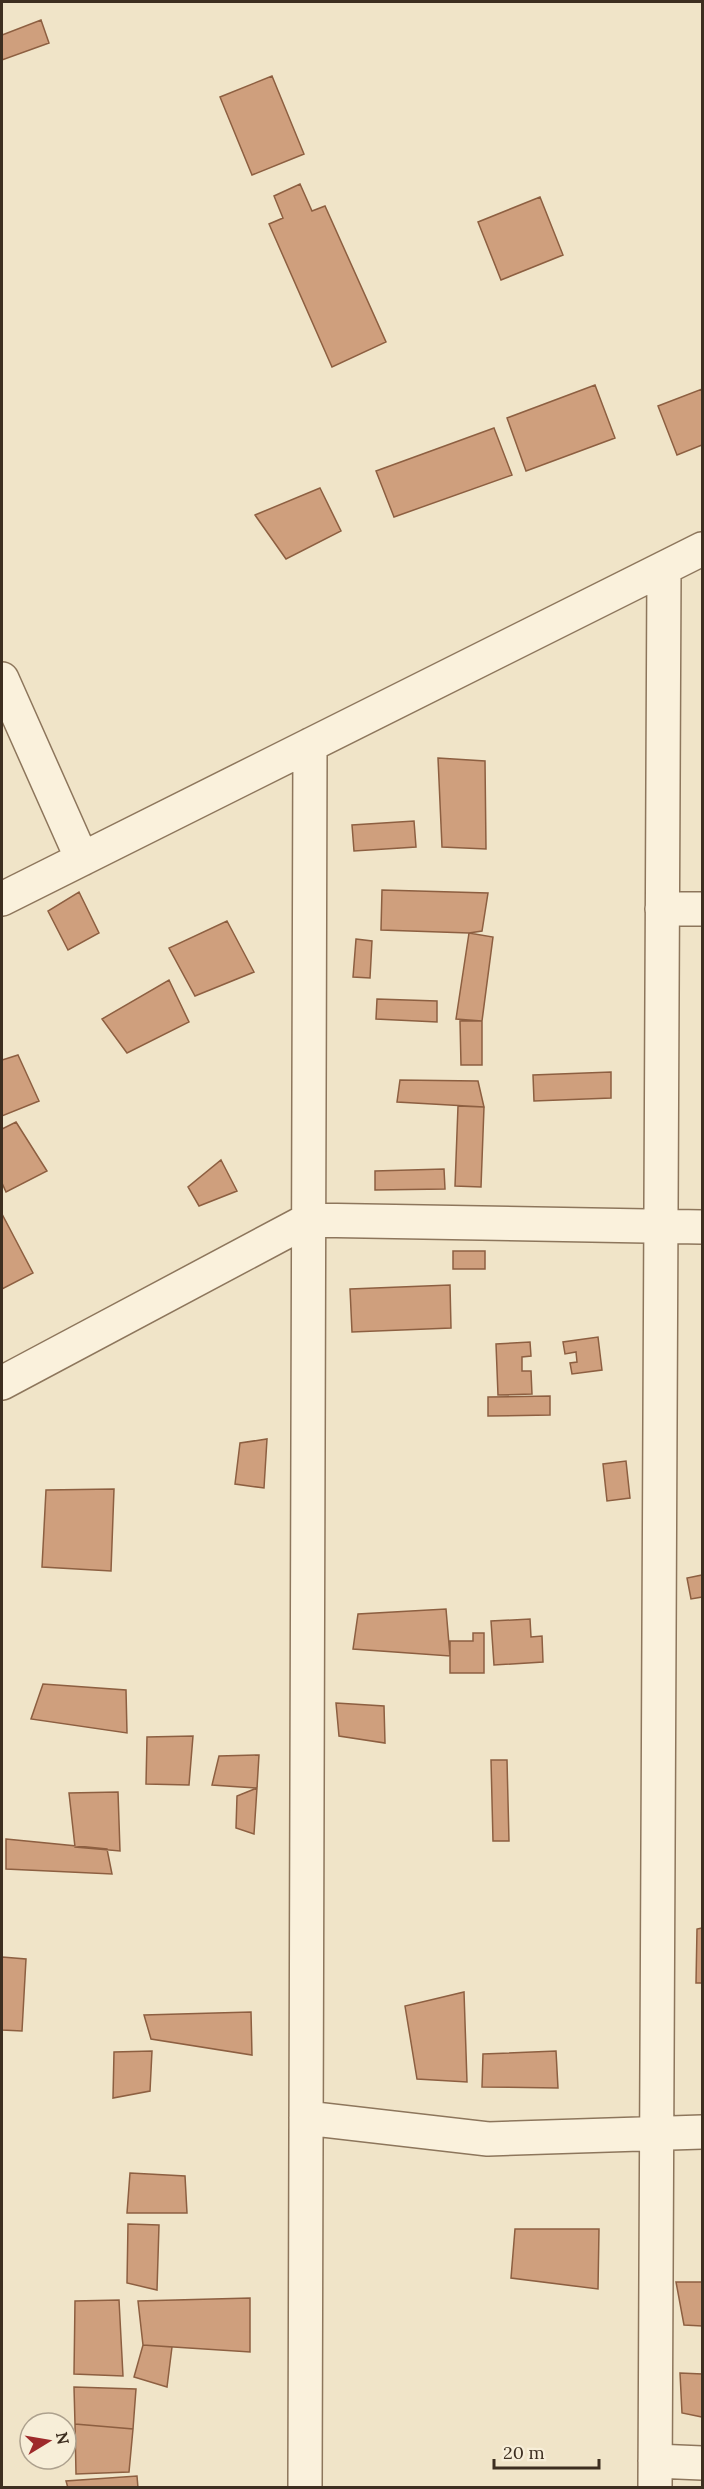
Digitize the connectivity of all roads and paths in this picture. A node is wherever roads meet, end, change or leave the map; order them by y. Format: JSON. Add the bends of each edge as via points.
{"nodes":[{"id":1,"x":702,"y":549,"type":"edge"},
{"id":2,"x":664,"y":569,"type":"junction"},
{"id":3,"x":2,"y":679,"type":"edge"},
{"id":4,"x":310,"y":745,"type":"junction"},
{"id":5,"x":82,"y":859,"type":"junction"},
{"id":6,"x":2,"y":899,"type":"edge"},
{"id":7,"x":662,"y":909,"type":"junction"},
{"id":8,"x":702,"y":909,"type":"edge"},
{"id":9,"x":308,"y":1220,"type":"junction"},
{"id":10,"x":661,"y":1226,"type":"junction"},
{"id":11,"x":702,"y":1227,"type":"edge"},
{"id":12,"x":2,"y":1383,"type":"edge"},
{"id":13,"x":306,"y":2118,"type":"junction"},
{"id":14,"x":702,"y":2132,"type":"edge"},
{"id":15,"x":657,"y":2133,"type":"junction"},
{"id":16,"x":702,"y":2463,"type":"edge"},
{"id":17,"x":655,"y":2474,"type":"edge"},
{"id":18,"x":305,"y":2487,"type":"edge"}],
"edges":[{"from":1,"to":2,"type":"street"},
{"from":2,"to":4,"type":"street"},
{"from":2,"to":7,"type":"street"},
{"from":3,"to":5,"type":"street"},
{"from":4,"to":5,"type":"street"},
{"from":4,"to":9,"type":"street"},
{"from":5,"to":6,"type":"street"},
{"from":7,"to":8,"type":"street"},
{"from":7,"to":10,"type":"street"},
{"from":9,"to":10,"type":"street"},
{"from":9,"to":12,"type":"street"},
{"from":9,"to":13,"type":"street"},
{"from":10,"to":11,"type":"street"},
{"from":10,"to":15,"type":"street"},
{"from":13,"to":15,"type":"street","via":[[488,2139]]},
{"from":13,"to":18,"type":"street"},
{"from":14,"to":15,"type":"street"},
{"from":15,"to":17,"type":"street"},
{"from":16,"to":17,"type":"street"}]}
